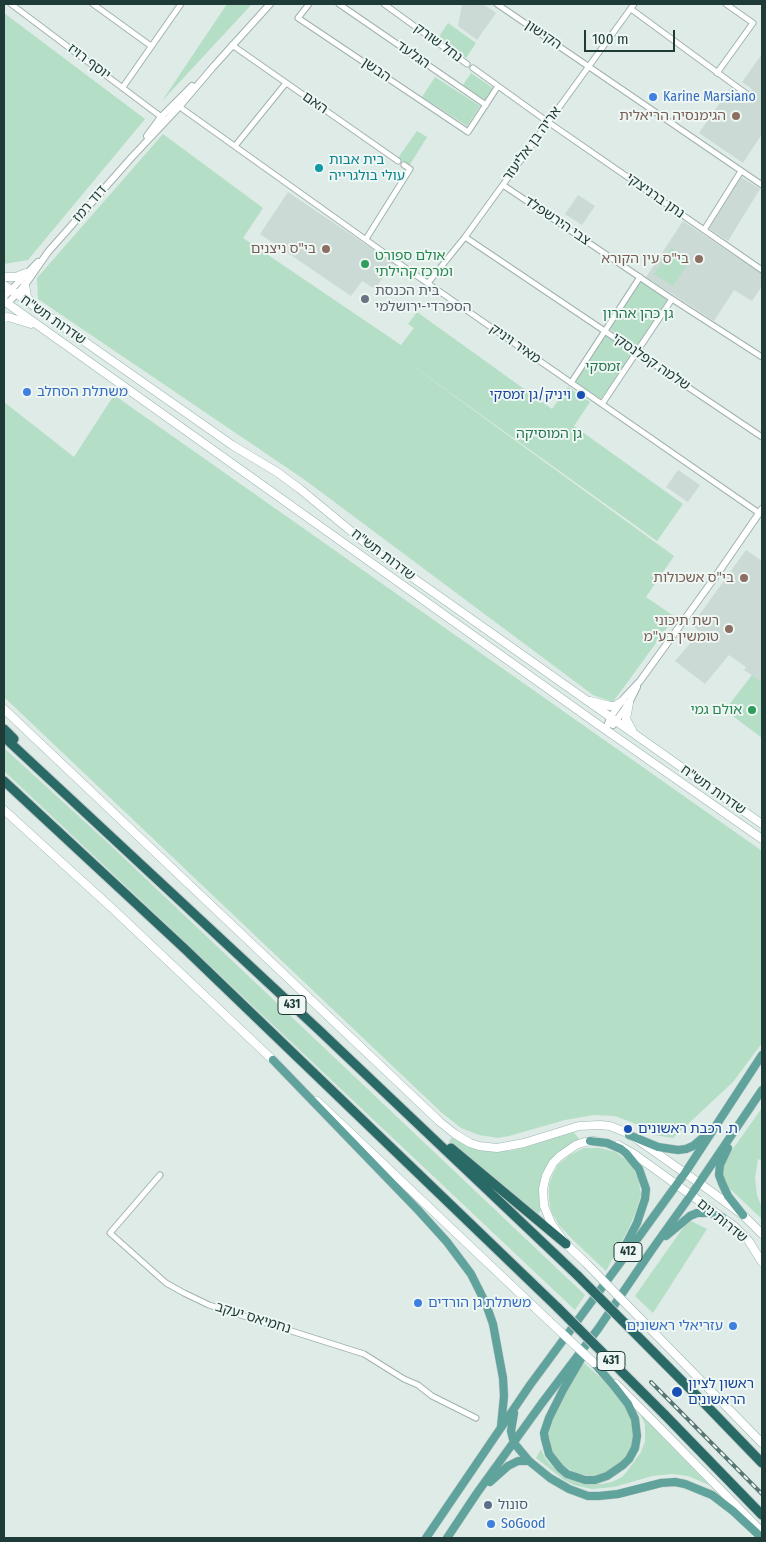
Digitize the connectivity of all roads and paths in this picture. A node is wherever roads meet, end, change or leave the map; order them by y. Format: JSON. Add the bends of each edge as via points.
{"nodes":[{"id":1,"x":11,"y":4,"type":"edge"},
{"id":2,"x":93,"y":4,"type":"edge"},
{"id":3,"x":179,"y":4,"type":"edge"},
{"id":4,"x":270,"y":4,"type":"edge"},
{"id":5,"x":309,"y":4,"type":"edge"},
{"id":6,"x":339,"y":4,"type":"edge"},
{"id":7,"x":384,"y":4,"type":"edge"},
{"id":8,"x":497,"y":4,"type":"edge"},
{"id":9,"x":726,"y":4,"type":"edge"},
{"id":10,"x":632,"y":6,"type":"edge"},
{"id":11,"x":232,"y":44,"type":"junction"},
{"id":12,"x":151,"y":46,"type":"junction"},
{"id":13,"x":468,"y":64,"type":"dead end"},
{"id":14,"x":589,"y":66,"type":"junction"},
{"id":15,"x":473,"y":68,"type":"dead end"},
{"id":16,"x":717,"y":73,"type":"junction"},
{"id":17,"x":286,"y":82,"type":"junction"},
{"id":18,"x":498,"y":86,"type":"junction"},
{"id":19,"x":123,"y":87,"type":"junction"},
{"id":20,"x":748,"y":95,"type":"dead end"},
{"id":21,"x":177,"y":105,"type":"junction"},
{"id":22,"x":486,"y":105,"type":"junction"},
{"id":23,"x":163,"y":119,"type":"junction"},
{"id":24,"x":548,"y":122,"type":"junction"},
{"id":25,"x":235,"y":146,"type":"junction"},
{"id":26,"x":398,"y":161,"type":"dead end"},
{"id":27,"x":404,"y":165,"type":"dead end"},
{"id":28,"x":741,"y":171,"type":"junction"},
{"id":29,"x":503,"y":185,"type":"junction"},
{"id":30,"x":762,"y":185,"type":"edge"},
{"id":31,"x":704,"y":230,"type":"junction"},
{"id":32,"x":465,"y":237,"type":"junction"},
{"id":33,"x":366,"y":239,"type":"junction"},
{"id":34,"x":48,"y":252,"type":"junction"},
{"id":35,"x":762,"y":270,"type":"edge"},
{"id":36,"x":26,"y":274,"type":"junction"},
{"id":37,"x":4,"y":277,"type":"edge"},
{"id":38,"x":640,"y":277,"type":"junction"},
{"id":39,"x":428,"y":283,"type":"junction"},
{"id":40,"x":25,"y":285,"type":"junction"},
{"id":41,"x":10,"y":290,"type":"edge"},
{"id":42,"x":672,"y":299,"type":"junction"},
{"id":43,"x":5,"y":302,"type":"edge"},
{"id":44,"x":37,"y":309,"type":"junction"},
{"id":45,"x":4,"y":318,"type":"edge"},
{"id":46,"x":38,"y":326,"type":"junction"},
{"id":47,"x":604,"y":331,"type":"junction"},
{"id":48,"x":636,"y":352,"type":"junction"},
{"id":49,"x":762,"y":357,"type":"edge"},
{"id":50,"x":571,"y":383,"type":"junction"},
{"id":51,"x":602,"y":404,"type":"junction"},
{"id":52,"x":762,"y":437,"type":"edge"},
{"id":53,"x":761,"y":511,"type":"edge"},
{"id":54,"x":585,"y":700,"type":"junction"},
{"id":55,"x":625,"y":703,"type":"junction"},
{"id":56,"x":4,"y":709,"type":"edge"},
{"id":57,"x":613,"y":720,"type":"junction"},
{"id":58,"x":4,"y":729,"type":"edge"},
{"id":59,"x":606,"y":730,"type":"junction"},
{"id":60,"x":4,"y":737,"type":"edge"},
{"id":61,"x":638,"y":738,"type":"junction"},
{"id":62,"x":4,"y":782,"type":"edge"},
{"id":63,"x":4,"y":785,"type":"edge"},
{"id":64,"x":4,"y":810,"type":"edge"},
{"id":65,"x":43,"y":818,"type":"junction"},
{"id":66,"x":762,"y":824,"type":"edge"},
{"id":67,"x":103,"y":828,"type":"junction"},
{"id":68,"x":762,"y":839,"type":"edge"},
{"id":69,"x":762,"y":1055,"type":"edge"},
{"id":70,"x":273,"y":1060,"type":"junction"},
{"id":71,"x":762,"y":1090,"type":"edge"},
{"id":72,"x":401,"y":1108,"type":"junction"},
{"id":73,"x":746,"y":1115,"type":"junction"},
{"id":74,"x":722,"y":1116,"type":"junction"},
{"id":75,"x":629,"y":1135,"type":"junction"},
{"id":76,"x":590,"y":1141,"type":"junction"},
{"id":77,"x":685,"y":1173,"type":"junction"},
{"id":78,"x":160,"y":1175,"type":"dead end"},
{"id":79,"x":700,"y":1183,"type":"junction"},
{"id":80,"x":676,"y":1184,"type":"junction"},
{"id":81,"x":691,"y":1195,"type":"junction"},
{"id":82,"x":743,"y":1215,"type":"junction"},
{"id":83,"x":722,"y":1217,"type":"junction"},
{"id":84,"x":762,"y":1234,"type":"edge"},
{"id":85,"x":566,"y":1244,"type":"junction"},
{"id":86,"x":651,"y":1252,"type":"junction"},
{"id":87,"x":762,"y":1262,"type":"edge"},
{"id":88,"x":602,"y":1288,"type":"junction"},
{"id":89,"x":598,"y":1329,"type":"junction"},
{"id":90,"x":594,"y":1363,"type":"junction"},
{"id":91,"x":516,"y":1407,"type":"junction"},
{"id":92,"x":476,"y":1418,"type":"dead end"},
{"id":93,"x":500,"y":1429,"type":"junction"},
{"id":94,"x":514,"y":1443,"type":"junction"},
{"id":95,"x":762,"y":1443,"type":"edge"},
{"id":96,"x":529,"y":1461,"type":"junction"},
{"id":97,"x":762,"y":1463,"type":"edge"},
{"id":98,"x":477,"y":1493,"type":"junction"},
{"id":99,"x":762,"y":1515,"type":"edge"},
{"id":100,"x":762,"y":1532,"type":"edge"},
{"id":101,"x":426,"y":1538,"type":"edge"},
{"id":102,"x":447,"y":1538,"type":"edge"},
{"id":103,"x":762,"y":1538,"type":"edge"}],
"edges":[{"from":1,"to":19,"type":"street","name":"יוסף רויז"},
{"from":2,"to":12,"type":"street"},
{"from":3,"to":12,"type":"street"},
{"from":4,"to":11,"type":"street","name":"דוד רמז"},
{"from":5,"to":22,"type":"street","name":"הבשן","via":[[298,18],[468,132]]},
{"from":6,"to":22,"type":"street","name":"הגלעד"},
{"from":7,"to":13,"type":"street","name":"נחל שורק"},
{"from":8,"to":14,"type":"street","name":"הקישון"},
{"from":9,"to":16,"type":"street","via":[[753,23]]},
{"from":10,"to":14,"type":"street","name":"אריה בן אליעזר"},
{"from":10,"to":16,"type":"street"},
{"from":11,"to":17,"type":"street","name":"האם"},
{"from":11,"to":21,"type":"street","name":"דוד רמז"},
{"from":12,"to":19,"type":"street"},
{"from":14,"to":24,"type":"street","name":"אריה בן אליעזר"},
{"from":14,"to":28,"type":"street","name":"הקישון"},
{"from":15,"to":18,"type":"street","name":"נחל שורק"},
{"from":16,"to":20,"type":"street"},
{"from":17,"to":25,"type":"street"},
{"from":17,"to":26,"type":"street","name":"האם"},
{"from":18,"to":22,"type":"street"},
{"from":18,"to":24,"type":"street","name":"נחל שורק"},
{"from":19,"to":23,"type":"street","name":"יוסף רויז"},
{"from":21,"to":23,"type":"street","name":"דוד רמז"},
{"from":21,"to":25,"type":"street","name":"מאיר ויניק"},
{"from":23,"to":34,"type":"street","name":"דוד רמז"},
{"from":24,"to":29,"type":"street","name":"אריה בן אליעזר"},
{"from":24,"to":31,"type":"street","name":"נתן ברניצקי"},
{"from":25,"to":33,"type":"street","name":"מאיר ויניק"},
{"from":27,"to":33,"type":"street","via":[[410,169]]},
{"from":28,"to":30,"type":"street","name":"הקישון"},
{"from":28,"to":31,"type":"street"},
{"from":29,"to":32,"type":"street","name":"אריה בן אליעזר"},
{"from":29,"to":38,"type":"street","name":"צבי הירשפלד"},
{"from":31,"to":35,"type":"street","name":"נתן ברניצקי"},
{"from":32,"to":39,"type":"street","name":"אריה בן אליעזר"},
{"from":32,"to":47,"type":"street","name":"שלמה קפלנסקי"},
{"from":33,"to":39,"type":"street","name":"מאיר ויניק"},
{"from":34,"to":36,"type":"street","name":"דוד רמז"},
{"from":34,"to":40,"type":"street","name":"דוד רמז"},
{"from":36,"to":37,"type":"main road"},
{"from":36,"to":41,"type":"street","name":"דוד רמז"},
{"from":38,"to":42,"type":"street","name":"צבי הירשפלד"},
{"from":38,"to":47,"type":"street"},
{"from":39,"to":50,"type":"street","name":"מאיר ויניק"},
{"from":40,"to":41,"type":"street","name":"דוד רמז"},
{"from":40,"to":44,"type":"main road","via":[[27,297]]},
{"from":41,"to":43,"type":"street","name":"דוד רמז"},
{"from":41,"to":44,"type":"main road","name":"שדרות תש\"ח"},
{"from":42,"to":48,"type":"street"},
{"from":42,"to":49,"type":"street","name":"צבי הירשפלד"},
{"from":43,"to":46,"type":"main road","name":"שדרות תש\"ח"},
{"from":44,"to":54,"type":"main road","name":"שדרות תש\"ח","via":[[232,445],[277,472],[375,551]]},
{"from":45,"to":46,"type":"main road"},
{"from":46,"to":59,"type":"main road","name":"שדרות תש\"ח"},
{"from":47,"to":48,"type":"street","name":"שלמה קפלנסקי"},
{"from":47,"to":50,"type":"street"},
{"from":48,"to":51,"type":"street"},
{"from":48,"to":52,"type":"street","name":"שלמה קפלנסקי"},
{"from":50,"to":51,"type":"street","name":"מאיר ויניק"},
{"from":51,"to":53,"type":"street","name":"מאיר ויניק"},
{"from":53,"to":55,"type":"street"},
{"from":54,"to":55,"type":"main road","via":[[610,706]]},
{"from":54,"to":57,"type":"main road","name":"שדרות תש\"ח"},
{"from":55,"to":57,"type":"street"},
{"from":55,"to":61,"type":"main road","via":[[626,719]]},
{"from":56,"to":75,"type":"main road","name":"שדרות נים","via":[[455,1134],[479,1146],[497,1148],[589,1125],[610,1126]]},
{"from":57,"to":59,"type":"street"},
{"from":57,"to":61,"type":"main road","name":"שדרות תש\"ח"},
{"from":58,"to":67,"type":"highway"},
{"from":59,"to":68,"type":"main road","name":"שדרות תש\"ח"},
{"from":60,"to":67,"type":"highway","number":"431"},
{"from":61,"to":66,"type":"main road","name":"שדרות תש\"ח"},
{"from":62,"to":65,"type":"highway","number":"431"},
{"from":63,"to":65,"type":"highway"},
{"from":64,"to":70,"type":"main road"},
{"from":65,"to":99,"type":"highway","number":"431","bridge":true,"via":[[186,950],[558,1308]]},
{"from":67,"to":72,"type":"highway","number":"431"},
{"from":69,"to":74,"type":"main road","number":"412"},
{"from":70,"to":90,"type":"main road","bridge":true},
{"from":70,"to":93,"type":"main road","via":[[418,1210],[471,1274],[495,1332],[504,1396]]},
{"from":71,"to":73,"type":"main road","number":"412"},
{"from":72,"to":85,"type":"highway"},
{"from":72,"to":97,"type":"highway","number":"431","bridge":true,"via":[[578,1276]]},
{"from":73,"to":79,"type":"main road","number":"412"},
{"from":73,"to":82,"type":"main road","via":[[719,1170],[724,1189]]},
{"from":74,"to":75,"type":"main road","via":[[698,1142],[686,1149],[658,1147]]},
{"from":74,"to":77,"type":"main road","number":"412"},
{"from":75,"to":77,"type":"main road","name":"שדרות נים"},
{"from":76,"to":80,"type":"main road","name":"שדרות נים","via":[[612,1142],[626,1148]]},
{"from":76,"to":85,"type":"main road","via":[[576,1145],[560,1156],[544,1183],[546,1214]]},
{"from":76,"to":88,"type":"main road","via":[[606,1143],[626,1153],[639,1169],[646,1189],[637,1223]]},
{"from":77,"to":79,"type":"main road","name":"שדרות נים"},
{"from":77,"to":80,"type":"main road","number":"412"},
{"from":78,"to":92,"type":"street","name":"נחמיאס יעקב","via":[[110,1233],[166,1283],[208,1305],[364,1354],[432,1396]]},
{"from":79,"to":81,"type":"main road","number":"412"},
{"from":79,"to":82,"type":"main road","name":"שדרות נים"},
{"from":80,"to":81,"type":"main road","name":"שדרות נים"},
{"from":80,"to":88,"type":"main road","number":"412"},
{"from":81,"to":83,"type":"main road","name":"שדרות נים"},
{"from":81,"to":86,"type":"main road","number":"412"},
{"from":82,"to":84,"type":"main road","name":"שדרות נים"},
{"from":83,"to":86,"type":"main road","via":[[703,1212],[690,1216]]},
{"from":83,"to":87,"type":"main road","name":"שדרות נים","via":[[748,1240]]},
{"from":85,"to":95,"type":"main road","bridge":true},
{"from":86,"to":89,"type":"main road","number":"412"},
{"from":88,"to":91,"type":"main road","number":"412"},
{"from":89,"to":90,"type":"main road","via":[[563,1390],[544,1433],[545,1444],[554,1462],[567,1474],[585,1480],[607,1476],[623,1465],[635,1448],[637,1436],[635,1419],[628,1404]]},
{"from":89,"to":94,"type":"main road","number":"412"},
{"from":90,"to":100,"type":"main road"},
{"from":91,"to":93,"type":"main road","number":"412"},
{"from":91,"to":94,"type":"main road","via":[[511,1431]]},
{"from":93,"to":101,"type":"main road","number":"412"},
{"from":94,"to":96,"type":"main road"},
{"from":94,"to":98,"type":"main road","number":"412"},
{"from":96,"to":98,"type":"main road","via":[[518,1461],[508,1466]]},
{"from":96,"to":103,"type":"main road","via":[[560,1485],[588,1496],[608,1495],[660,1483],[675,1482],[695,1487],[721,1501]]},
{"from":98,"to":102,"type":"main road","number":"412"}]}
